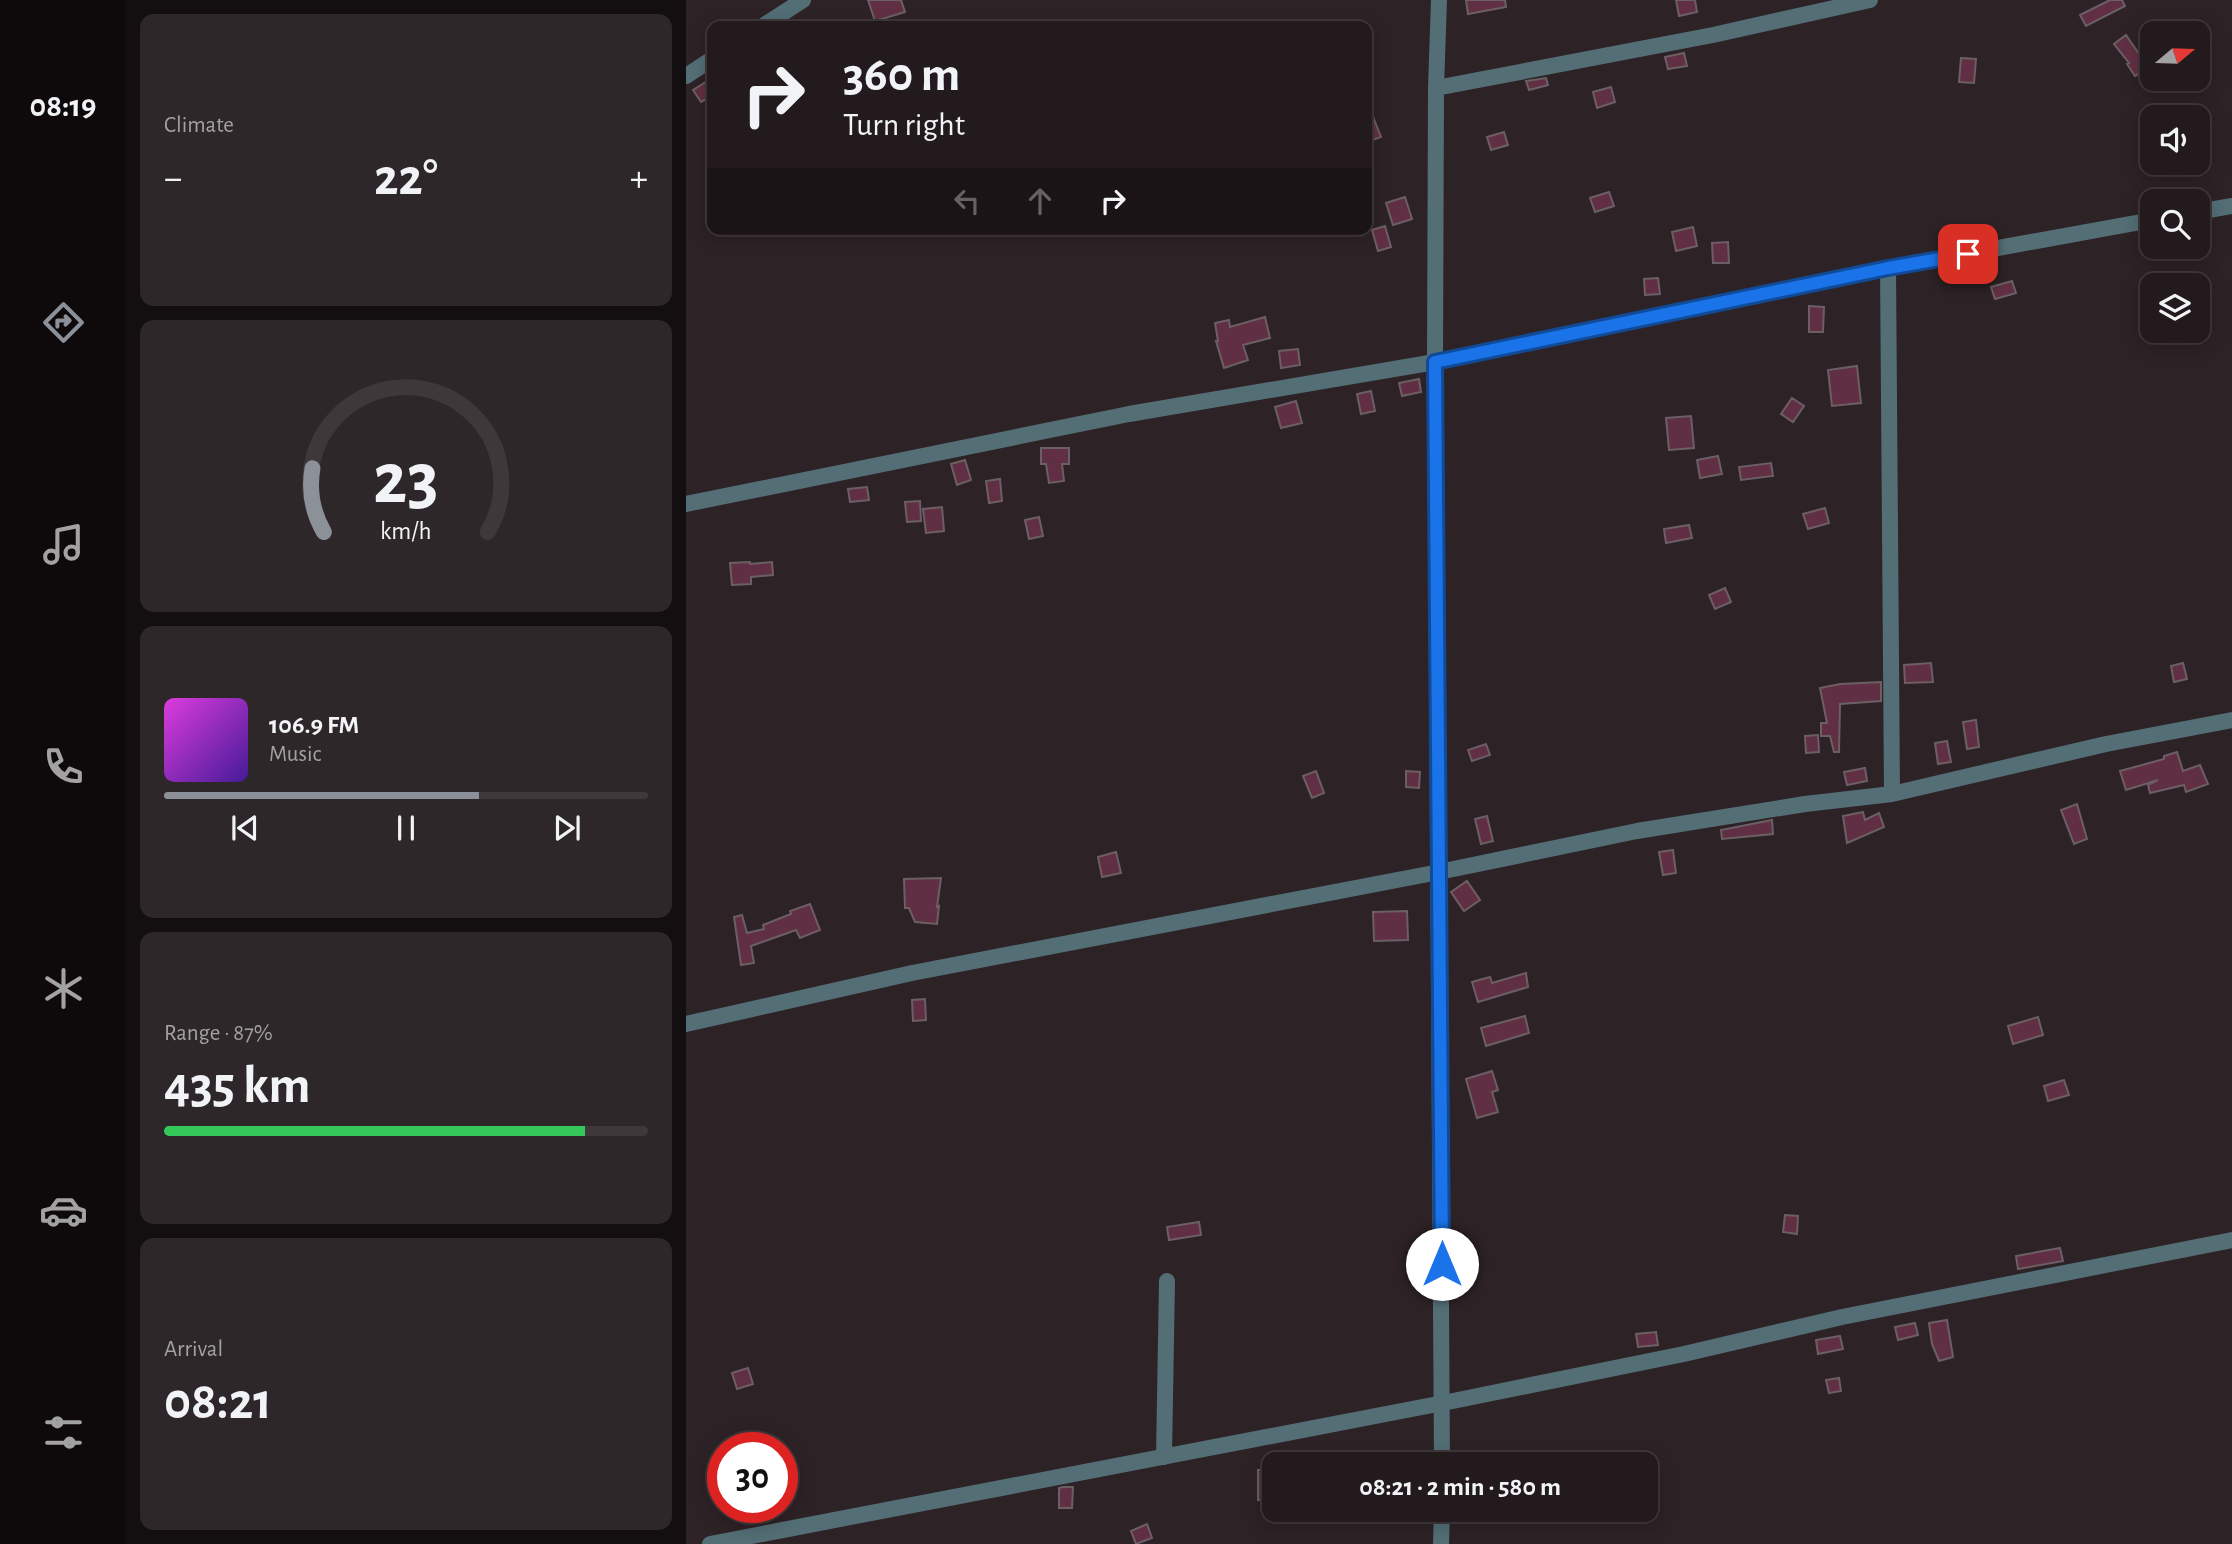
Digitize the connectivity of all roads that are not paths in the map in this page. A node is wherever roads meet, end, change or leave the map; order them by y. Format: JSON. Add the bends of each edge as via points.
{"nodes":[{"id":1,"x":803,"y":0,"type":"edge"},
{"id":2,"x":1439,"y":0,"type":"edge"},
{"id":3,"x":1870,"y":0,"type":"edge"},
{"id":4,"x":771,"y":21,"type":"edge"},
{"id":5,"x":707,"y":62,"type":"edge"},
{"id":6,"x":686,"y":76,"type":"edge"},
{"id":7,"x":1436,"y":88,"type":"junction"},
{"id":8,"x":2232,"y":206,"type":"edge"},
{"id":9,"x":2210,"y":210,"type":"edge"},
{"id":10,"x":2140,"y":222,"type":"edge"},
{"id":11,"x":1888,"y":268,"type":"junction"},
{"id":12,"x":1435,"y":362,"type":"junction"},
{"id":13,"x":686,"y":504,"type":"edge"},
{"id":14,"x":2232,"y":720,"type":"edge"},
{"id":15,"x":1892,"y":794,"type":"junction"},
{"id":16,"x":1439,"y":872,"type":"junction"},
{"id":17,"x":686,"y":1024,"type":"edge"},
{"id":18,"x":2232,"y":1240,"type":"edge"},
{"id":19,"x":1167,"y":1281,"type":"dead end"},
{"id":20,"x":1443,"y":1404,"type":"junction"},
{"id":21,"x":1443,"y":1452,"type":"edge"},
{"id":22,"x":1164,"y":1457,"type":"junction"},
{"id":23,"x":1442,"y":1522,"type":"edge"},
{"id":24,"x":710,"y":1544,"type":"edge"},
{"id":25,"x":1441,"y":1544,"type":"edge"}],
"edges":[{"from":1,"to":4,"type":"street"},
{"from":2,"to":7,"type":"street"},
{"from":3,"to":7,"type":"street"},
{"from":5,"to":6,"type":"street"},
{"from":7,"to":12,"type":"street"},
{"from":8,"to":9,"type":"street"},
{"from":10,"to":11,"type":"street"},
{"from":11,"to":12,"type":"street"},
{"from":11,"to":15,"type":"street"},
{"from":12,"to":13,"type":"street","via":[[1129,414]]},
{"from":12,"to":16,"type":"street"},
{"from":14,"to":15,"type":"street"},
{"from":15,"to":16,"type":"street","via":[[1637,831]]},
{"from":16,"to":17,"type":"street","via":[[912,973]]},
{"from":16,"to":20,"type":"street"},
{"from":18,"to":20,"type":"street","via":[[1856,1314]]},
{"from":19,"to":22,"type":"street"},
{"from":20,"to":21,"type":"street"},
{"from":20,"to":22,"type":"street"},
{"from":22,"to":24,"type":"street"},
{"from":23,"to":25,"type":"street"}]}
